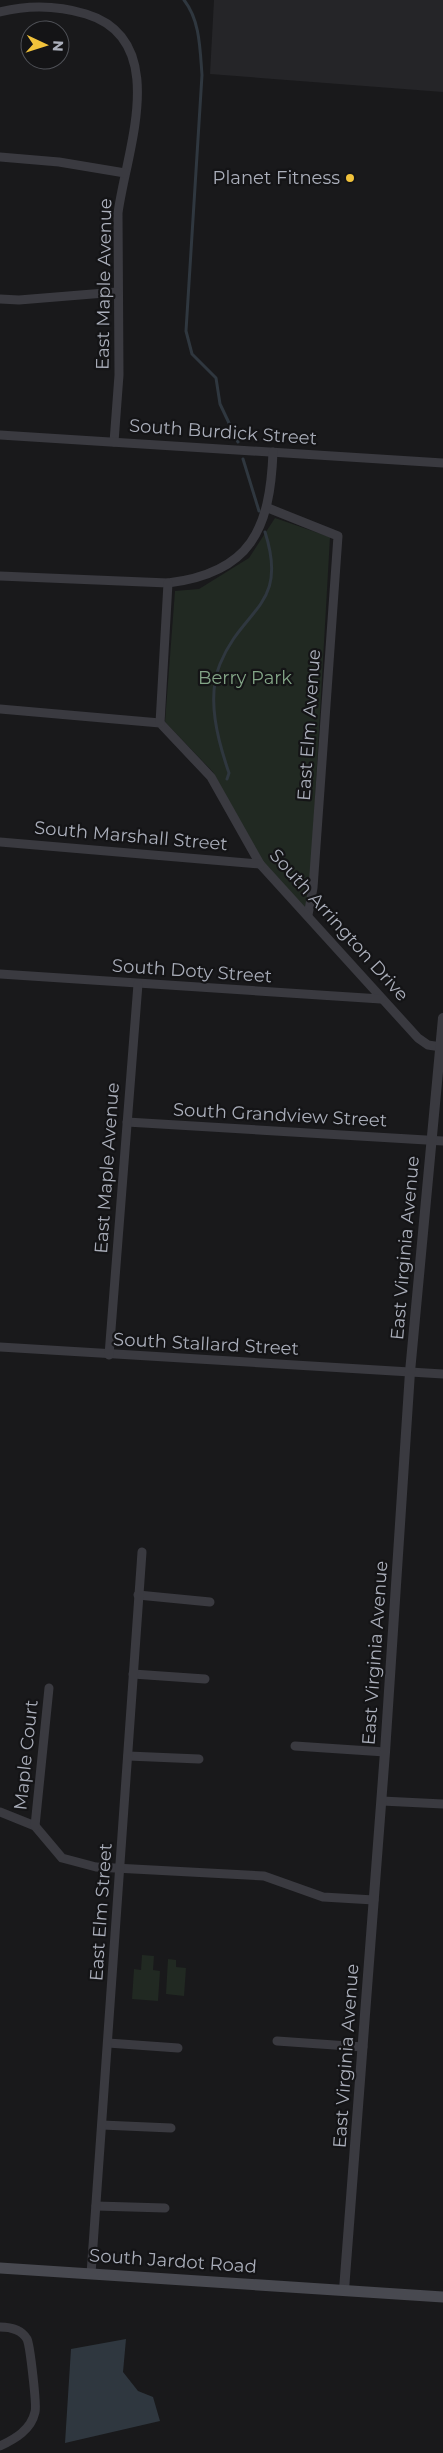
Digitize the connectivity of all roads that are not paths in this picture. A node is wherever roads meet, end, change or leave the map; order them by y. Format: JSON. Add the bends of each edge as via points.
{"nodes":[{"id":1,"x":0,"y":12,"type":"edge"},
{"id":2,"x":0,"y":157,"type":"edge"},
{"id":3,"x":125,"y":173,"type":"junction"},
{"id":4,"x":117,"y":292,"type":"junction"},
{"id":5,"x":0,"y":299,"type":"edge"},
{"id":6,"x":0,"y":435,"type":"edge"},
{"id":7,"x":114,"y":442,"type":"junction"},
{"id":8,"x":273,"y":452,"type":"junction"},
{"id":9,"x":443,"y":463,"type":"edge"},
{"id":10,"x":268,"y":508,"type":"junction"},
{"id":11,"x":0,"y":576,"type":"edge"},
{"id":12,"x":168,"y":583,"type":"junction"},
{"id":13,"x":0,"y":709,"type":"edge"},
{"id":14,"x":160,"y":724,"type":"junction"},
{"id":15,"x":0,"y":842,"type":"edge"},
{"id":16,"x":260,"y":864,"type":"junction"},
{"id":17,"x":308,"y":915,"type":"junction"},
{"id":18,"x":0,"y":974,"type":"edge"},
{"id":19,"x":138,"y":984,"type":"junction"},
{"id":20,"x":381,"y":999,"type":"junction"},
{"id":21,"x":443,"y":1018,"type":"edge"},
{"id":22,"x":441,"y":1047,"type":"junction"},
{"id":23,"x":126,"y":1122,"type":"junction"},
{"id":24,"x":431,"y":1140,"type":"junction"},
{"id":25,"x":443,"y":1141,"type":"edge"},
{"id":26,"x":0,"y":1347,"type":"edge"},
{"id":27,"x":109,"y":1355,"type":"junction"},
{"id":28,"x":410,"y":1372,"type":"junction"},
{"id":29,"x":443,"y":1374,"type":"edge"},
{"id":30,"x":142,"y":1552,"type":"dead end"},
{"id":31,"x":138,"y":1595,"type":"junction"},
{"id":32,"x":210,"y":1602,"type":"dead end"},
{"id":33,"x":133,"y":1674,"type":"junction"},
{"id":34,"x":205,"y":1680,"type":"dead end"},
{"id":35,"x":49,"y":1688,"type":"dead end"},
{"id":36,"x":295,"y":1746,"type":"dead end"},
{"id":37,"x":385,"y":1752,"type":"junction"},
{"id":38,"x":128,"y":1756,"type":"junction"},
{"id":39,"x":199,"y":1759,"type":"dead end"},
{"id":40,"x":382,"y":1801,"type":"junction"},
{"id":41,"x":443,"y":1804,"type":"edge"},
{"id":42,"x":0,"y":1812,"type":"edge"},
{"id":43,"x":35,"y":1826,"type":"junction"},
{"id":44,"x":120,"y":1868,"type":"junction"},
{"id":45,"x":374,"y":1900,"type":"junction"},
{"id":46,"x":276,"y":2042,"type":"dead end"},
{"id":47,"x":108,"y":2043,"type":"junction"},
{"id":48,"x":363,"y":2047,"type":"junction"},
{"id":49,"x":178,"y":2048,"type":"dead end"},
{"id":50,"x":102,"y":2125,"type":"junction"},
{"id":51,"x":171,"y":2128,"type":"dead end"},
{"id":52,"x":96,"y":2206,"type":"junction"},
{"id":53,"x":165,"y":2208,"type":"dead end"},
{"id":54,"x":0,"y":2268,"type":"edge"},
{"id":55,"x":91,"y":2274,"type":"junction"},
{"id":56,"x":344,"y":2290,"type":"junction"},
{"id":57,"x":443,"y":2296,"type":"edge"},
{"id":58,"x":0,"y":2327,"type":"edge"},
{"id":59,"x":0,"y":2446,"type":"edge"}],
"edges":[{"from":1,"to":3,"type":"street","name":"East Maple Avenue","via":[[52,7],[78,12],[102,20],[127,43],[137,80],[138,109]]},
{"from":2,"to":3,"type":"street","via":[[59,162]]},
{"from":3,"to":4,"type":"street","name":"East Maple Avenue","via":[[118,213]]},
{"from":4,"to":5,"type":"street"},
{"from":4,"to":7,"type":"street","name":"East Maple Avenue","via":[[119,375]]},
{"from":6,"to":7,"type":"street","name":"South Burdick Street"},
{"from":7,"to":8,"type":"street","name":"South Burdick Street"},
{"from":8,"to":9,"type":"street","name":"South Burdick Street"},
{"from":8,"to":10,"type":"street"},
{"from":10,"to":12,"type":"street","via":[[258,532],[242,554],[196,580]]},
{"from":10,"to":17,"type":"street","name":"East Elm Avenue","via":[[338,536],[313,888]]},
{"from":11,"to":12,"type":"street"},
{"from":12,"to":14,"type":"street"},
{"from":13,"to":14,"type":"street"},
{"from":14,"to":16,"type":"street","name":"South Arrington Drive","via":[[211,777]]},
{"from":15,"to":16,"type":"street","name":"South Marshall Street"},
{"from":16,"to":17,"type":"street","name":"South Arrington Drive"},
{"from":17,"to":20,"type":"street","name":"South Arrington Drive"},
{"from":18,"to":19,"type":"street","name":"South Doty Street"},
{"from":19,"to":20,"type":"street","name":"South Doty Street"},
{"from":19,"to":23,"type":"street","name":"East Maple Avenue"},
{"from":20,"to":22,"type":"street","name":"South Arrington Drive","via":[[418,1038],[428,1045]]},
{"from":21,"to":22,"type":"street","name":"East Virginia Avenue"},
{"from":22,"to":24,"type":"street","name":"East Virginia Avenue"},
{"from":23,"to":24,"type":"street","name":"South Grandview Street"},
{"from":23,"to":27,"type":"street","name":"East Maple Avenue"},
{"from":24,"to":25,"type":"street","name":"South Grandview Street"},
{"from":24,"to":28,"type":"street","name":"East Virginia Avenue"},
{"from":26,"to":27,"type":"street","name":"South Stallard Street"},
{"from":27,"to":28,"type":"street","name":"South Stallard Street"},
{"from":28,"to":29,"type":"street","name":"South Stallard Street"},
{"from":28,"to":37,"type":"street","name":"East Virginia Avenue"},
{"from":30,"to":31,"type":"street","name":"East Elm Street"},
{"from":31,"to":32,"type":"street"},
{"from":31,"to":33,"type":"street","name":"East Elm Street"},
{"from":33,"to":34,"type":"street"},
{"from":33,"to":38,"type":"street","name":"East Elm Street"},
{"from":35,"to":43,"type":"street","name":"Maple Court"},
{"from":36,"to":37,"type":"street"},
{"from":37,"to":40,"type":"street","name":"East Virginia Avenue"},
{"from":38,"to":39,"type":"street"},
{"from":38,"to":44,"type":"street","name":"East Elm Street"},
{"from":40,"to":41,"type":"street"},
{"from":40,"to":45,"type":"street","name":"East Virginia Avenue"},
{"from":42,"to":43,"type":"street"},
{"from":43,"to":44,"type":"street","via":[[62,1858],[96,1868]]},
{"from":44,"to":45,"type":"street","via":[[264,1876],[323,1897]]},
{"from":44,"to":47,"type":"street","name":"East Elm Street"},
{"from":45,"to":48,"type":"street","name":"East Virginia Avenue"},
{"from":46,"to":48,"type":"street"},
{"from":47,"to":49,"type":"street"},
{"from":47,"to":50,"type":"street","name":"East Elm Street"},
{"from":48,"to":56,"type":"street","name":"East Virginia Avenue"},
{"from":50,"to":51,"type":"street"},
{"from":50,"to":52,"type":"street","name":"East Elm Street"},
{"from":52,"to":53,"type":"street"},
{"from":52,"to":55,"type":"street","name":"East Elm Street"},
{"from":54,"to":55,"type":"main road","name":"South Jardot Road"},
{"from":55,"to":56,"type":"main road","name":"South Jardot Road"},
{"from":56,"to":57,"type":"main road","name":"South Jardot Road"},
{"from":58,"to":59,"type":"street","via":[[19,2330],[27,2340],[36,2411],[26,2430]]}]}
